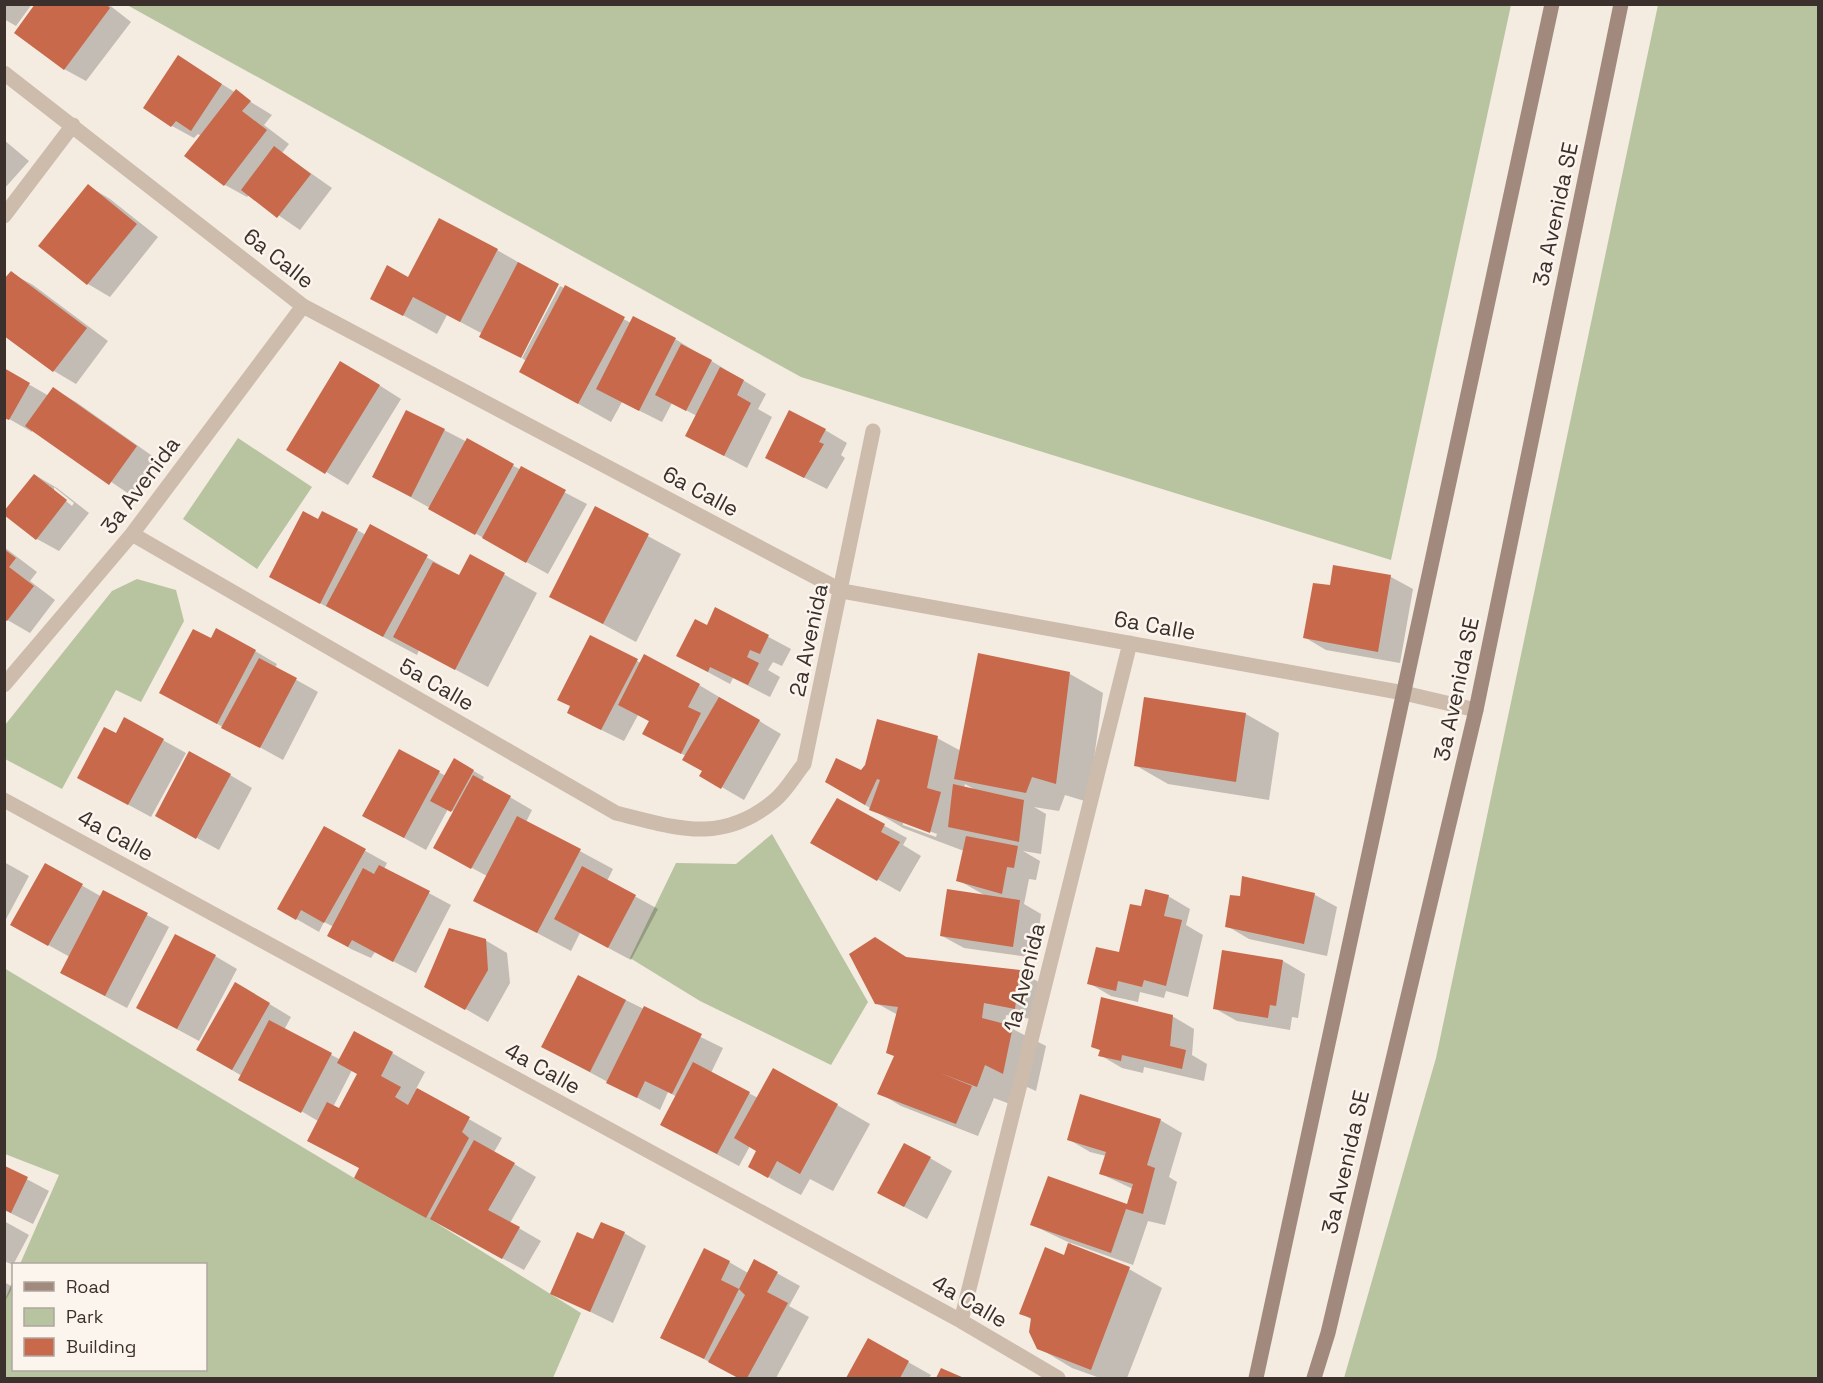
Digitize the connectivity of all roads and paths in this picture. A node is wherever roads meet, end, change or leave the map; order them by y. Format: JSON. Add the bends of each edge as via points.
{"nodes":[{"id":1,"x":1552,"y":4,"type":"edge"},
{"id":2,"x":1621,"y":4,"type":"edge"},
{"id":3,"x":4,"y":73,"type":"edge"},
{"id":4,"x":73,"y":125,"type":"junction"},
{"id":5,"x":4,"y":216,"type":"edge"},
{"id":6,"x":303,"y":306,"type":"junction"},
{"id":7,"x":873,"y":432,"type":"dead end"},
{"id":8,"x":132,"y":534,"type":"junction"},
{"id":9,"x":842,"y":591,"type":"junction"},
{"id":10,"x":1130,"y":643,"type":"junction"},
{"id":11,"x":4,"y":685,"type":"edge"},
{"id":12,"x":1404,"y":693,"type":"junction"},
{"id":13,"x":1476,"y":710,"type":"junction"},
{"id":14,"x":4,"y":800,"type":"edge"},
{"id":15,"x":734,"y":826,"type":"joint"},
{"id":16,"x":961,"y":1321,"type":"junction"},
{"id":17,"x":1058,"y":1378,"type":"edge"},
{"id":18,"x":1257,"y":1378,"type":"edge"},
{"id":19,"x":1314,"y":1378,"type":"edge"}],
"edges":[{"from":1,"to":12,"type":"street"},
{"from":2,"to":13,"type":"street","name":"3a Avenida SE"},
{"from":3,"to":4,"type":"street","name":"6a Calle"},
{"from":4,"to":5,"type":"street"},
{"from":4,"to":6,"type":"street","name":"6a Calle"},
{"from":6,"to":8,"type":"street","name":"3a Avenida"},
{"from":6,"to":9,"type":"street","name":"6a Calle"},
{"from":7,"to":9,"type":"street","name":"2a Avenida"},
{"from":8,"to":11,"type":"street","name":"3a Avenida"},
{"from":8,"to":15,"type":"street","name":"5a Calle","via":[[616,813],[683,830]]},
{"from":9,"to":10,"type":"street","name":"6a Calle"},
{"from":9,"to":15,"type":"street","name":"2a Avenida","via":[[804,764],[776,800]]},
{"from":10,"to":12,"type":"street","name":"6a Calle"},
{"from":10,"to":16,"type":"street","name":"1a Avenida"},
{"from":12,"to":13,"type":"street","name":"6a Calle"},
{"from":12,"to":18,"type":"street"},
{"from":13,"to":19,"type":"street","name":"3a Avenida SE","via":[[1331,1321]]},
{"from":14,"to":16,"type":"street","name":"4a Calle"},
{"from":16,"to":17,"type":"street","name":"4a Calle"}]}
